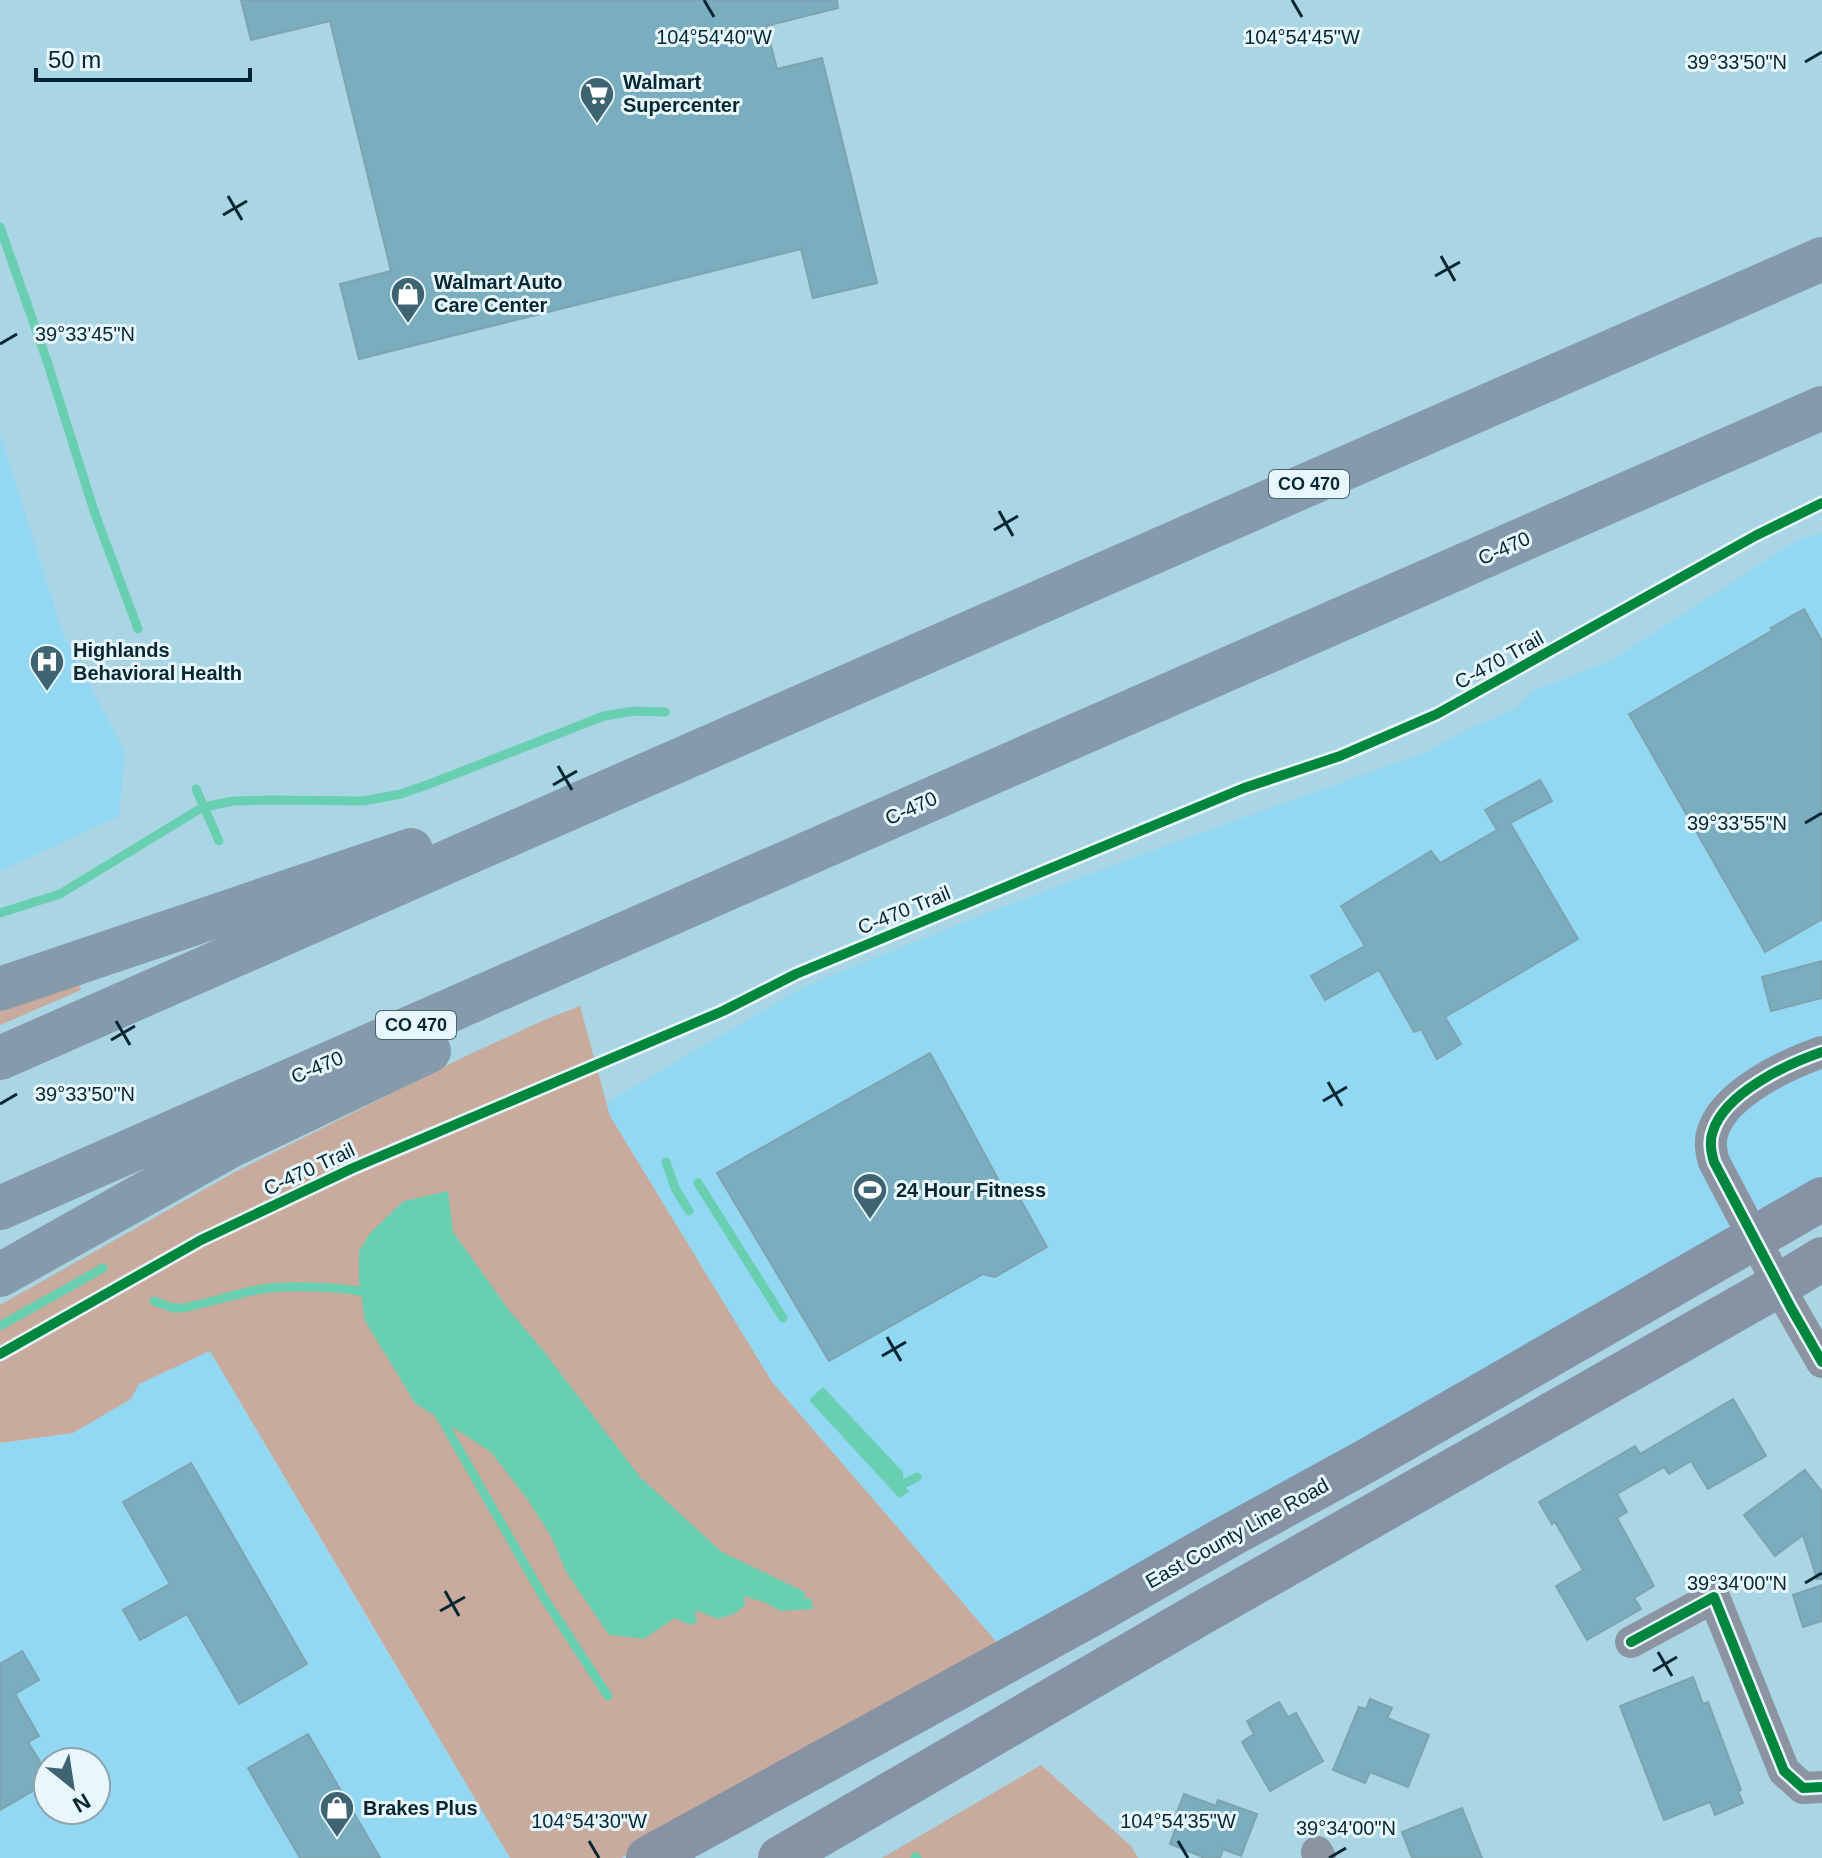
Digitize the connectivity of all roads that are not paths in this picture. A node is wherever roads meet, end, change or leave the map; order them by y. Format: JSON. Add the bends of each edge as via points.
{"nodes":[{"id":1,"x":1822,"y":259,"type":"edge"},
{"id":2,"x":1822,"y":408,"type":"edge"},
{"id":3,"x":796,"y":708,"type":"junction"},
{"id":4,"x":831,"y":842,"type":"junction"},
{"id":5,"x":0,"y":989,"type":"edge"},
{"id":6,"x":1822,"y":1052,"type":"edge"},
{"id":7,"x":0,"y":1058,"type":"edge"},
{"id":8,"x":1822,"y":1199,"type":"edge"},
{"id":9,"x":0,"y":1208,"type":"edge"},
{"id":10,"x":1754,"y":1239,"type":"junction"},
{"id":11,"x":1822,"y":1259,"type":"edge"},
{"id":12,"x":0,"y":1275,"type":"edge"},
{"id":13,"x":1779,"y":1285,"type":"junction"},
{"id":14,"x":1822,"y":1362,"type":"edge"},
{"id":15,"x":1631,"y":1642,"type":"dead end"},
{"id":16,"x":1822,"y":1787,"type":"edge"},
{"id":17,"x":648,"y":1858,"type":"edge"},
{"id":18,"x":780,"y":1858,"type":"edge"}],
"edges":[{"from":1,"to":3,"type":"highway","number":"CO 470"},
{"from":2,"to":4,"type":"highway","name":"C-470","number":"CO 470"},
{"from":3,"to":5,"type":"highway","via":[[696,735],[427,845]]},
{"from":3,"to":7,"type":"highway","number":"CO 470"},
{"from":4,"to":9,"type":"highway","name":"C-470","number":"CO 470"},
{"from":4,"to":12,"type":"highway","via":[[723,918],[253,1135]]},
{"from":6,"to":10,"type":"street","via":[[1752,1087],[1730,1105],[1713,1130],[1714,1162]]},
{"from":8,"to":10,"type":"main road","name":"East County Line Road"},
{"from":10,"to":13,"type":"street"},
{"from":10,"to":17,"type":"main road","name":"East County Line Road","via":[[1098,1611]]},
{"from":11,"to":13,"type":"main road"},
{"from":13,"to":14,"type":"street"},
{"from":13,"to":18,"type":"main road"},
{"from":15,"to":16,"type":"street","via":[[1714,1597],[1784,1771],[1803,1788]]}]}
